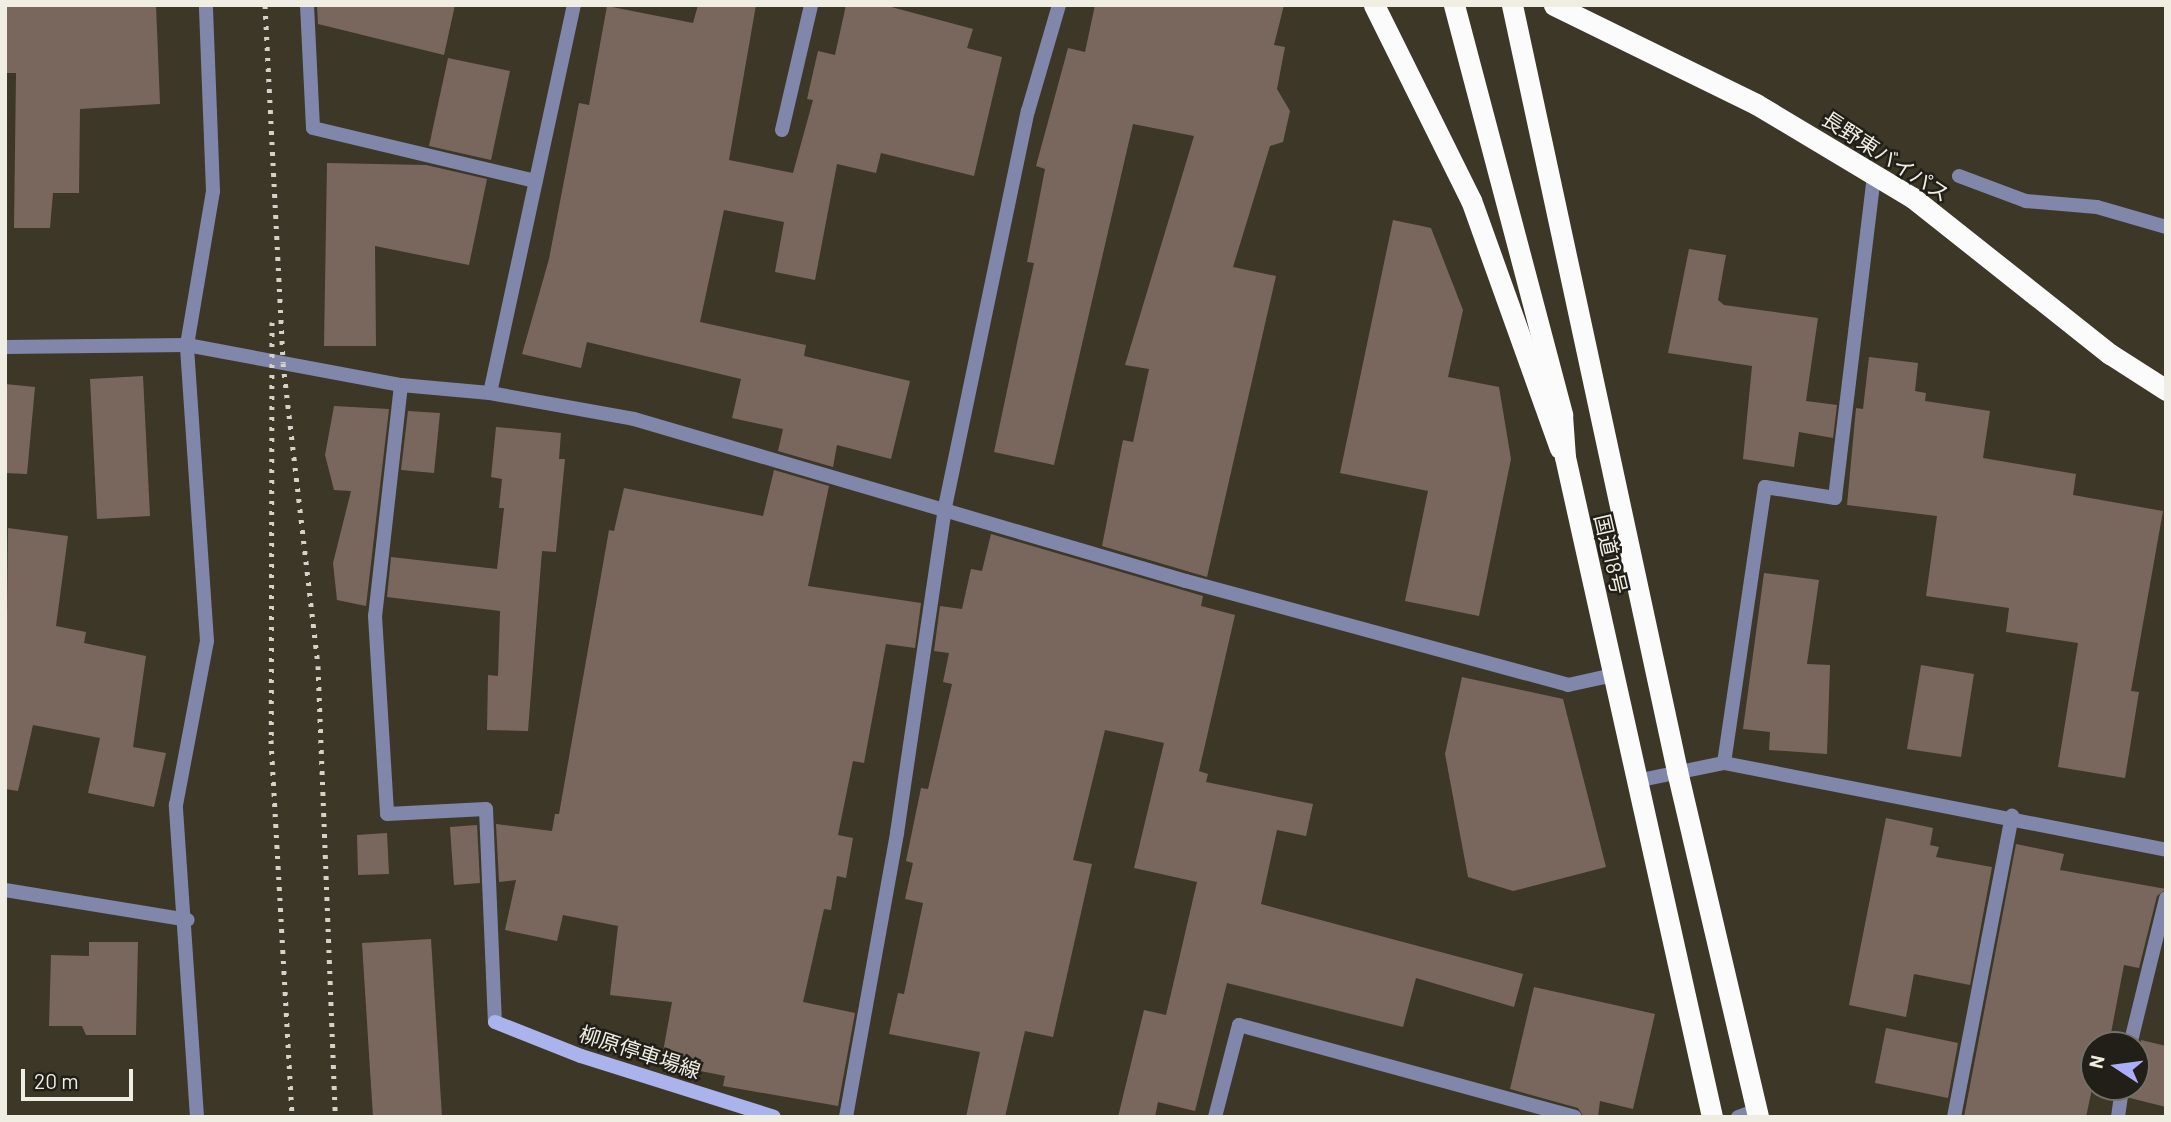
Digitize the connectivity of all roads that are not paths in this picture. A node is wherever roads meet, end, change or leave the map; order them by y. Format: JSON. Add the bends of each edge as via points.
{"nodes":[{"id":1,"x":206,"y":5,"type":"edge"},
{"id":2,"x":307,"y":5,"type":"edge"},
{"id":3,"x":574,"y":5,"type":"edge"},
{"id":4,"x":811,"y":5,"type":"edge"},
{"id":5,"x":1059,"y":5,"type":"edge"},
{"id":6,"x":1374,"y":5,"type":"edge"},
{"id":7,"x":1454,"y":5,"type":"edge"},
{"id":8,"x":1512,"y":5,"type":"edge"},
{"id":9,"x":1553,"y":5,"type":"edge"},
{"id":10,"x":782,"y":130,"type":"dead end"},
{"id":11,"x":1874,"y":175,"type":"junction"},
{"id":12,"x":1959,"y":176,"type":"dead end"},
{"id":13,"x":536,"y":181,"type":"junction"},
{"id":14,"x":2166,"y":227,"type":"edge"},
{"id":15,"x":187,"y":345,"type":"junction"},
{"id":16,"x":5,"y":347,"type":"edge"},
{"id":17,"x":401,"y":385,"type":"junction"},
{"id":18,"x":2166,"y":390,"type":"edge"},
{"id":19,"x":490,"y":393,"type":"junction"},
{"id":20,"x":1565,"y":457,"type":"junction"},
{"id":21,"x":945,"y":507,"type":"junction"},
{"id":22,"x":1613,"y":675,"type":"junction"},
{"id":23,"x":1724,"y":763,"type":"junction"},
{"id":24,"x":1677,"y":771,"type":"junction"},
{"id":25,"x":1641,"y":780,"type":"junction"},
{"id":26,"x":2012,"y":816,"type":"junction"},
{"id":27,"x":2166,"y":850,"type":"edge"},
{"id":28,"x":5,"y":890,"type":"edge"},
{"id":29,"x":2166,"y":898,"type":"edge"},
{"id":30,"x":188,"y":920,"type":"junction"},
{"id":31,"x":495,"y":1022,"type":"joint"},
{"id":32,"x":2133,"y":1031,"type":"edge"},
{"id":33,"x":1751,"y":1114,"type":"edge"},
{"id":34,"x":197,"y":1117,"type":"edge"},
{"id":35,"x":774,"y":1117,"type":"edge"},
{"id":36,"x":846,"y":1117,"type":"edge"},
{"id":37,"x":1215,"y":1117,"type":"edge"},
{"id":38,"x":1575,"y":1117,"type":"edge"},
{"id":39,"x":1712,"y":1117,"type":"edge"},
{"id":40,"x":1954,"y":1117,"type":"edge"}],
"edges":[{"from":1,"to":15,"type":"street","via":[[213,191]]},
{"from":2,"to":13,"type":"street","via":[[313,128]]},
{"from":3,"to":13,"type":"street"},
{"from":4,"to":10,"type":"street"},
{"from":5,"to":21,"type":"street","via":[[1028,111]]},
{"from":6,"to":20,"type":"highway","via":[[1471,200],[1548,425]]},
{"from":7,"to":20,"type":"highway","name":"国道18号","via":[[1562,415]]},
{"from":8,"to":24,"type":"highway","name":"国道18号"},
{"from":9,"to":11,"type":"highway","name":"長野東バイパス","via":[[1756,104]]},
{"from":11,"to":18,"type":"highway","name":"長野東バイパス","via":[[1913,198],[2110,354]]},
{"from":11,"to":23,"type":"street","via":[[1835,498],[1765,487]]},
{"from":12,"to":14,"type":"street","via":[[2026,201],[2097,207]]},
{"from":13,"to":19,"type":"street"},
{"from":15,"to":16,"type":"street"},
{"from":15,"to":17,"type":"street"},
{"from":15,"to":30,"type":"street","via":[[207,641],[176,805]]},
{"from":17,"to":19,"type":"street"},
{"from":17,"to":31,"type":"street","via":[[375,616],[387,814],[486,809]]},
{"from":19,"to":21,"type":"street","via":[[634,419]]},
{"from":20,"to":22,"type":"highway","name":"国道18号"},
{"from":21,"to":22,"type":"street","via":[[1186,581],[1568,685]]},
{"from":21,"to":36,"type":"street","via":[[897,833]]},
{"from":22,"to":25,"type":"highway","name":"国道18号"},
{"from":23,"to":24,"type":"street"},
{"from":23,"to":26,"type":"street"},
{"from":24,"to":25,"type":"street"},
{"from":24,"to":33,"type":"highway","name":"国道18号"},
{"from":25,"to":39,"type":"highway","name":"国道18号"},
{"from":26,"to":27,"type":"street"},
{"from":26,"to":40,"type":"street"},
{"from":28,"to":30,"type":"street"},
{"from":29,"to":32,"type":"street"},
{"from":30,"to":34,"type":"street"},
{"from":31,"to":35,"type":"main road","name":"柳原停車場線","via":[[580,1056]]},
{"from":37,"to":38,"type":"street","via":[[1239,1025]]}]}
